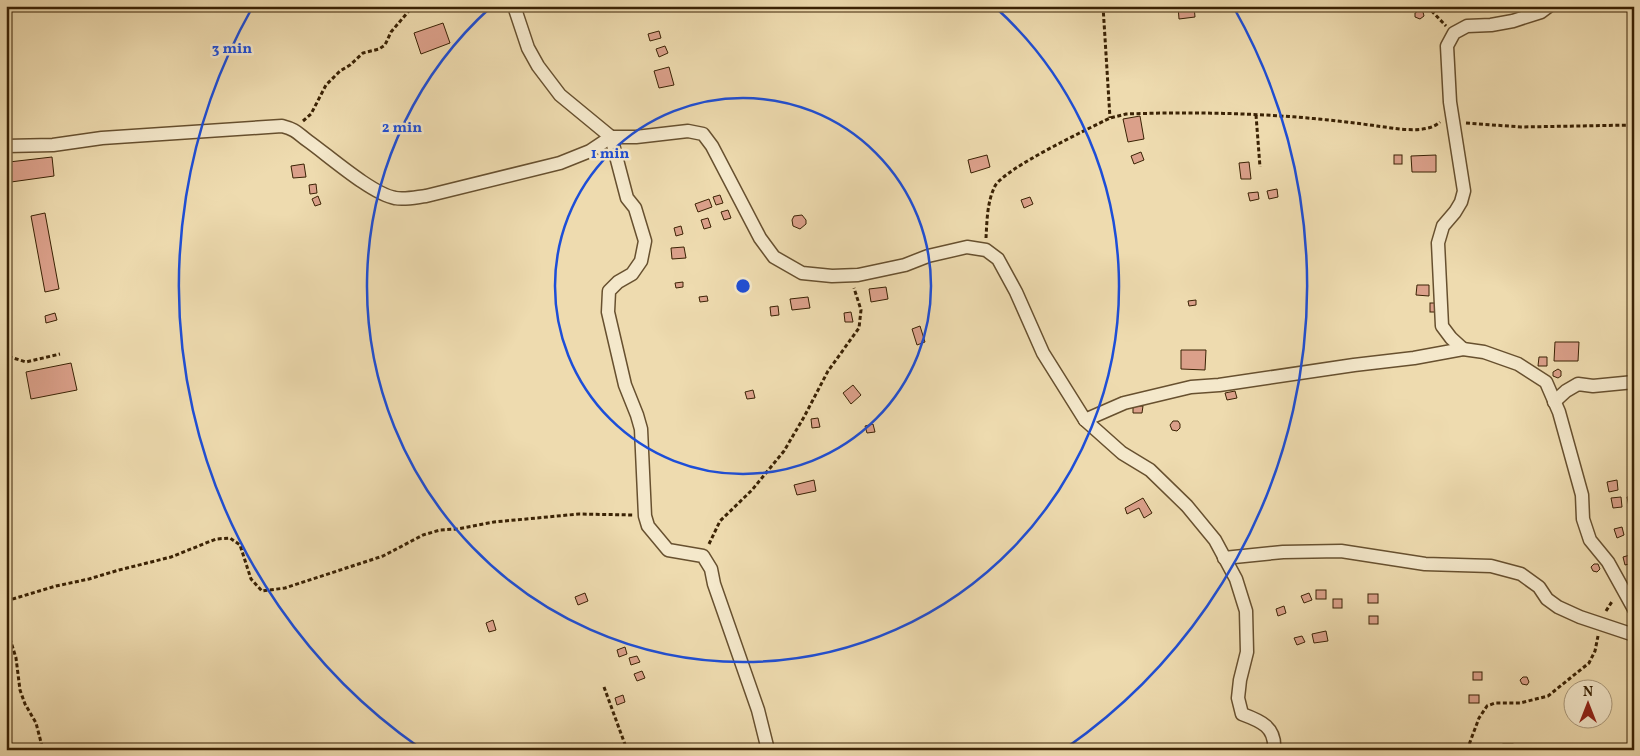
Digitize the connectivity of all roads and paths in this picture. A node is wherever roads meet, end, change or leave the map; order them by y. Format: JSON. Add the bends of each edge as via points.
{"nodes":[{"id":1,"x":413,"y":6,"type":"edge"},
{"id":2,"x":514,"y":6,"type":"edge"},
{"id":3,"x":1103,"y":6,"type":"edge"},
{"id":4,"x":1428,"y":6,"type":"edge"},
{"id":5,"x":1549,"y":6,"type":"edge"},
{"id":6,"x":1454,"y":33,"type":"junction"},
{"id":7,"x":1450,"y":102,"type":"junction"},
{"id":8,"x":1256,"y":114,"type":"junction"},
{"id":9,"x":1110,"y":118,"type":"junction"},
{"id":10,"x":1453,"y":122,"type":"junction"},
{"id":11,"x":1634,"y":125,"type":"edge"},
{"id":12,"x":295,"y":129,"type":"junction"},
{"id":13,"x":610,"y":137,"type":"junction"},
{"id":14,"x":6,"y":146,"type":"edge"},
{"id":15,"x":1260,"y":167,"type":"dead end"},
{"id":16,"x":986,"y":250,"type":"junction"},
{"id":17,"x":850,"y":275,"type":"junction"},
{"id":18,"x":1463,"y":349,"type":"junction"},
{"id":19,"x":6,"y":350,"type":"edge"},
{"id":20,"x":60,"y":354,"type":"dead end"},
{"id":21,"x":1634,"y":382,"type":"edge"},
{"id":22,"x":1554,"y":402,"type":"junction"},
{"id":23,"x":1085,"y":420,"type":"junction"},
{"id":24,"x":645,"y":516,"type":"junction"},
{"id":25,"x":703,"y":556,"type":"junction"},
{"id":26,"x":1224,"y":558,"type":"junction"},
{"id":27,"x":1622,"y":587,"type":"junction"},
{"id":28,"x":6,"y":602,"type":"edge"},
{"id":29,"x":1634,"y":609,"type":"edge"},
{"id":30,"x":1601,"y":623,"type":"junction"},
{"id":31,"x":6,"y":626,"type":"edge"},
{"id":32,"x":1634,"y":635,"type":"edge"},
{"id":33,"x":604,"y":687,"type":"dead end"},
{"id":34,"x":43,"y":750,"type":"edge"},
{"id":35,"x":627,"y":750,"type":"edge"},
{"id":36,"x":768,"y":750,"type":"edge"},
{"id":37,"x":1274,"y":750,"type":"edge"},
{"id":38,"x":1467,"y":750,"type":"edge"}],
"edges":[{"from":1,"to":12,"type":"path","via":[[384,45],[363,54],[326,85],[311,114]]},
{"from":2,"to":13,"type":"street","via":[[528,48],[538,66],[560,95]]},
{"from":3,"to":9,"type":"path"},
{"from":4,"to":6,"type":"path"},
{"from":5,"to":6,"type":"street","via":[[1512,21],[1467,26]]},
{"from":6,"to":7,"type":"street","via":[[1448,46]]},
{"from":7,"to":8,"type":"path","via":[[1444,118],[1436,126],[1424,129]]},
{"from":7,"to":10,"type":"street"},
{"from":8,"to":9,"type":"path","via":[[1126,114]]},
{"from":8,"to":15,"type":"path"},
{"from":9,"to":16,"type":"path","via":[[1019,165],[996,184],[988,207]]},
{"from":10,"to":11,"type":"path","via":[[1521,127]]},
{"from":10,"to":18,"type":"street","via":[[1464,191],[1455,212],[1442,226],[1438,243],[1442,326]]},
{"from":12,"to":13,"type":"street","via":[[367,185],[396,198],[426,196],[560,163],[590,151]]},
{"from":12,"to":14,"type":"street","via":[[263,126],[102,138],[68,144]]},
{"from":13,"to":17,"type":"street","via":[[688,131],[702,134],[712,146],[760,238],[774,257],[802,273]]},
{"from":13,"to":24,"type":"street","via":[[627,198],[635,208],[644,241],[641,261],[632,274],[610,291],[608,312],[625,385],[641,429]]},
{"from":16,"to":17,"type":"street","via":[[967,247],[905,265]]},
{"from":16,"to":23,"type":"street","via":[[998,260],[1043,354]]},
{"from":17,"to":25,"type":"path","via":[[861,310],[859,328],[828,371],[784,451],[752,490],[720,521]]},
{"from":18,"to":22,"type":"street","via":[[1484,352],[1518,364],[1546,382]]},
{"from":18,"to":23,"type":"street","via":[[1191,387],[1124,403]]},
{"from":19,"to":20,"type":"path","via":[[10,357],[26,362]]},
{"from":21,"to":22,"type":"street","via":[[1593,386],[1578,384]]},
{"from":22,"to":27,"type":"street","via":[[1582,495],[1583,520],[1590,540]]},
{"from":23,"to":26,"type":"street","via":[[1122,453],[1150,470],[1187,506],[1215,540]]},
{"from":24,"to":25,"type":"street","via":[[648,526],[668,550]]},
{"from":24,"to":28,"type":"path","via":[[579,514],[440,530],[423,535],[383,556],[285,588],[262,591],[251,579],[240,545],[230,538],[216,539],[171,557]]},
{"from":25,"to":36,"type":"street","via":[[711,568]]},
{"from":26,"to":30,"type":"street","via":[[1341,551],[1425,564],[1491,566],[1521,574],[1558,607]]},
{"from":26,"to":37,"type":"street","via":[[1236,579],[1246,611],[1247,652],[1238,698],[1242,714],[1270,729]]},
{"from":27,"to":29,"type":"street"},
{"from":27,"to":30,"type":"path"},
{"from":30,"to":32,"type":"street"},
{"from":30,"to":38,"type":"path","via":[[1589,663],[1548,696],[1487,706]]},
{"from":31,"to":34,"type":"path","via":[[16,658],[20,690],[36,723]]},
{"from":33,"to":35,"type":"path"}]}
